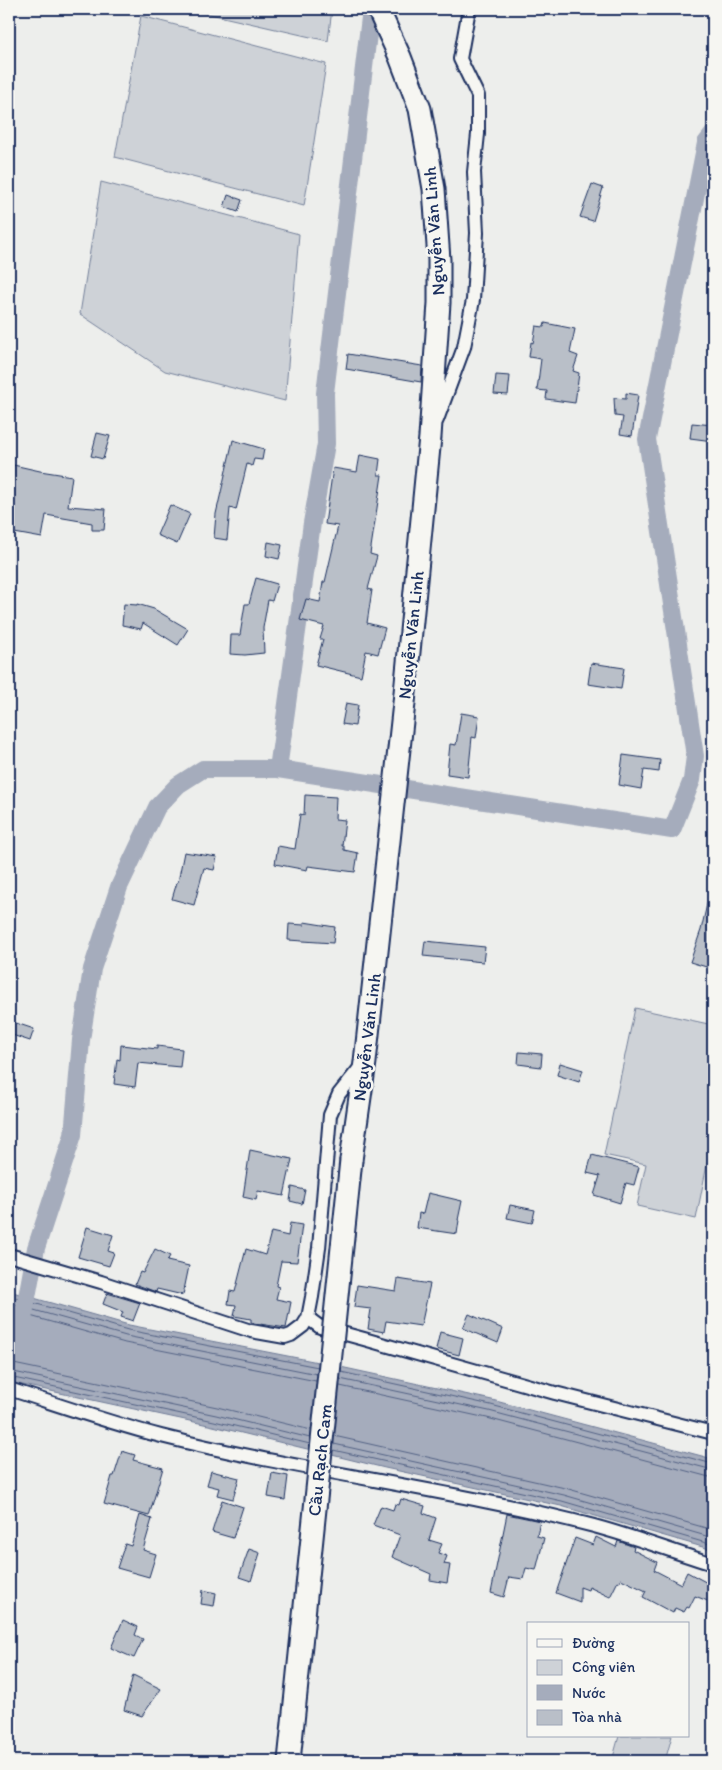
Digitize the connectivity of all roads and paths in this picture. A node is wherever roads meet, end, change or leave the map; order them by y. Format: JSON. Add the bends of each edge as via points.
{"nodes":[{"id":1,"x":378,"y":9,"type":"edge"},
{"id":2,"x":469,"y":9,"type":"edge"},
{"id":3,"x":430,"y":437,"type":"junction"},
{"id":4,"x":365,"y":1062,"type":"junction"},
{"id":5,"x":351,"y":1160,"type":"joint"},
{"id":6,"x":9,"y":1255,"type":"edge"},
{"id":7,"x":308,"y":1318,"type":"junction"},
{"id":8,"x":9,"y":1389,"type":"edge"},
{"id":9,"x":713,"y":1433,"type":"edge"},
{"id":10,"x":713,"y":1564,"type":"edge"},
{"id":11,"x":289,"y":1761,"type":"edge"}],
"edges":[{"from":1,"to":3,"type":"highway","name":"Nguyễn Văn Linh","via":[[420,109],[434,189],[439,303]]},
{"from":2,"to":3,"type":"street","via":[[460,59],[478,96],[473,300],[464,347]]},
{"from":3,"to":4,"type":"highway","name":"Nguyễn Văn Linh"},
{"from":4,"to":5,"type":"highway","name":"Nguyễn Văn Linh"},
{"from":4,"to":7,"type":"street","via":[[339,1094],[330,1116],[319,1248]]},
{"from":5,"to":11,"type":"highway","name":"Cầu Rạch Cam","bridge":true},
{"from":6,"to":7,"type":"street","via":[[266,1334],[291,1335]]},
{"from":7,"to":9,"type":"street","via":[[320,1327],[571,1398]]},
{"from":8,"to":10,"type":"street","via":[[160,1436],[593,1526]]}]}
